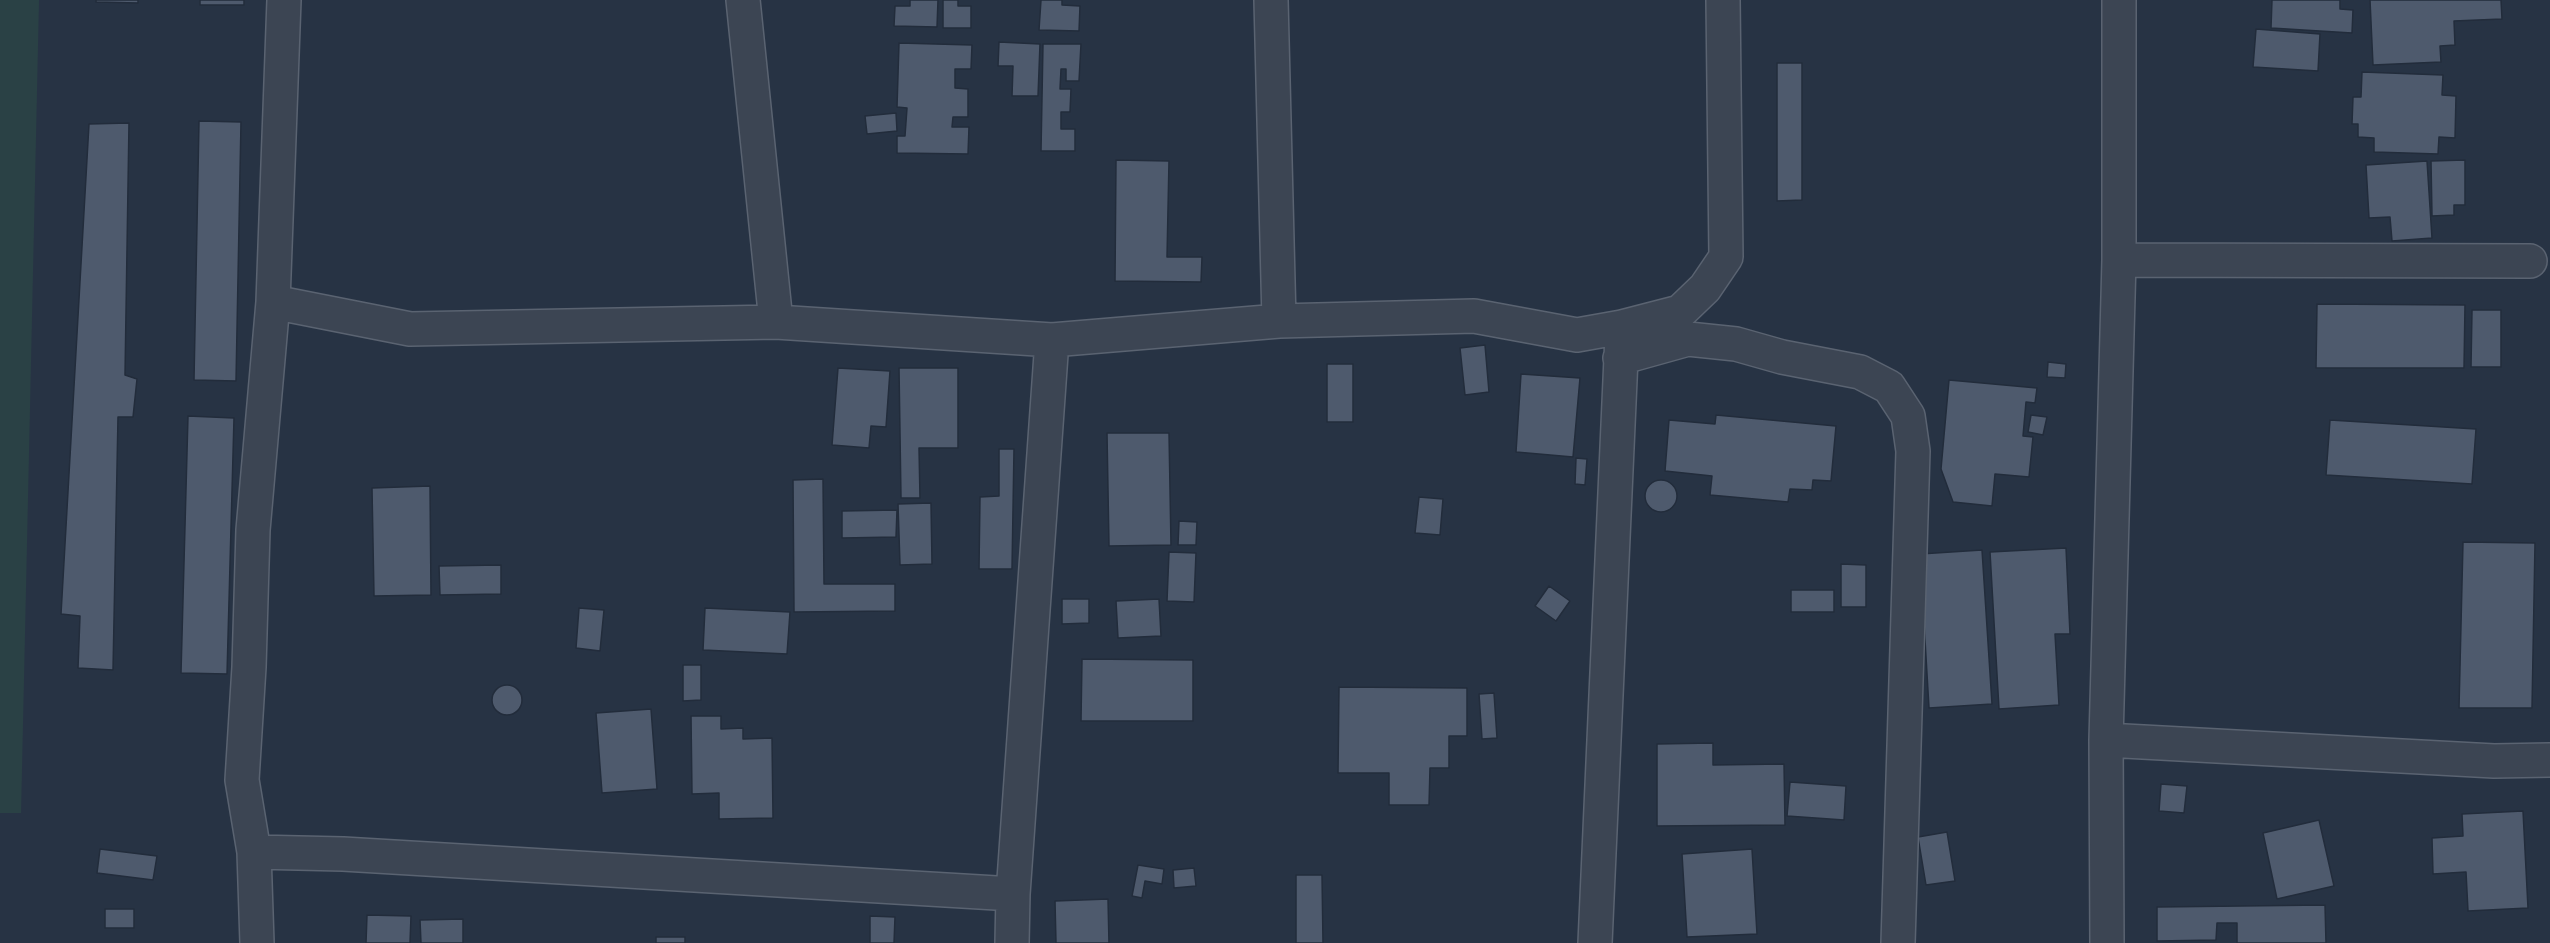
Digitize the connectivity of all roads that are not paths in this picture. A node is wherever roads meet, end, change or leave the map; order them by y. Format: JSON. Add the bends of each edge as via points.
{"nodes":[{"id":1,"x":284,"y":0,"type":"edge"},
{"id":2,"x":743,"y":0,"type":"edge"},
{"id":3,"x":1271,"y":0,"type":"edge"},
{"id":4,"x":1723,"y":0,"type":"edge"},
{"id":5,"x":2119,"y":0,"type":"edge"},
{"id":6,"x":2119,"y":260,"type":"junction"},
{"id":7,"x":2530,"y":261,"type":"dead end"},
{"id":8,"x":273,"y":302,"type":"junction"},
{"id":9,"x":1279,"y":321,"type":"junction"},
{"id":10,"x":776,"y":322,"type":"junction"},
{"id":11,"x":1052,"y":340,"type":"junction"},
{"id":12,"x":1621,"y":343,"type":"junction"},
{"id":13,"x":2106,"y":740,"type":"junction"},
{"id":14,"x":2550,"y":760,"type":"edge"},
{"id":15,"x":254,"y":852,"type":"junction"},
{"id":16,"x":1013,"y":894,"type":"junction"},
{"id":17,"x":257,"y":943,"type":"edge"},
{"id":18,"x":1012,"y":943,"type":"edge"},
{"id":19,"x":1595,"y":943,"type":"edge"},
{"id":20,"x":1898,"y":943,"type":"edge"},
{"id":21,"x":2107,"y":943,"type":"edge"}],
"edges":[{"from":1,"to":8,"type":"street"},
{"from":2,"to":10,"type":"street"},
{"from":3,"to":9,"type":"street"},
{"from":4,"to":12,"type":"street","via":[[1726,257],[1705,288],[1680,312]]},
{"from":5,"to":6,"type":"street"},
{"from":6,"to":7,"type":"street"},
{"from":6,"to":13,"type":"street"},
{"from":8,"to":10,"type":"street","via":[[410,329]]},
{"from":8,"to":15,"type":"street","via":[[253,530],[242,780]]},
{"from":9,"to":11,"type":"street"},
{"from":9,"to":12,"type":"street","via":[[1474,316]]},
{"from":10,"to":11,"type":"street"},
{"from":11,"to":16,"type":"street"},
{"from":12,"to":19,"type":"street"},
{"from":12,"to":20,"type":"street","via":[[1688,339],[1736,344],[1860,372],[1889,387],[1908,416],[1913,452]]},
{"from":13,"to":14,"type":"street","via":[[2494,761]]},
{"from":13,"to":21,"type":"street"},
{"from":15,"to":16,"type":"street"},
{"from":15,"to":17,"type":"street"},
{"from":16,"to":18,"type":"street"}]}
